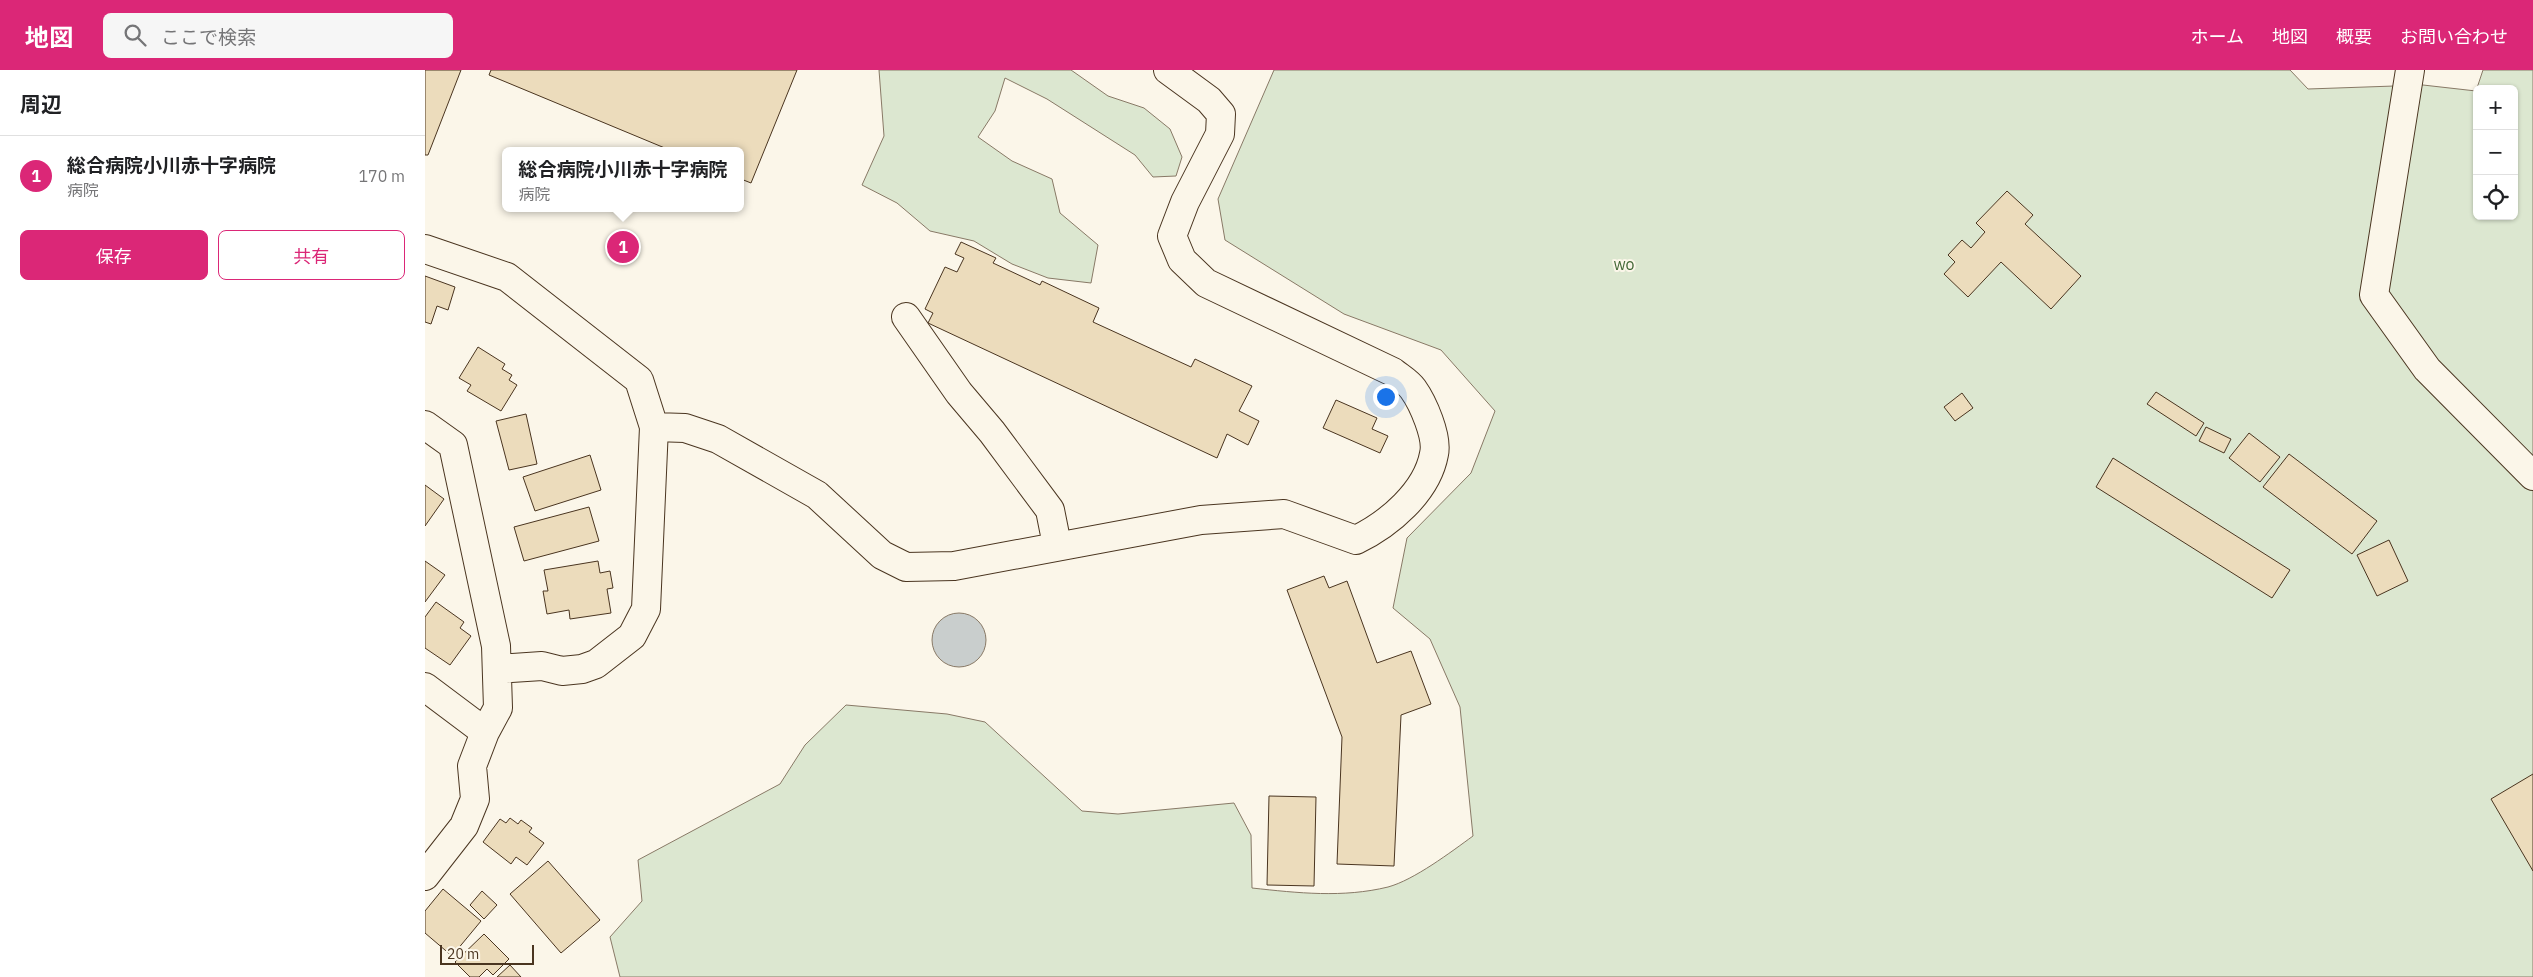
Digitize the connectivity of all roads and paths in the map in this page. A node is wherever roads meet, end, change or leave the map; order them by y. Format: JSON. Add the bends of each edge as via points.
{"nodes":[{"id":1,"x":1168,"y":70,"type":"edge"},
{"id":2,"x":2410,"y":70,"type":"edge"},
{"id":3,"x":425,"y":250,"type":"edge"},
{"id":4,"x":907,"y":317,"type":"dead end"},
{"id":5,"x":425,"y":425,"type":"edge"},
{"id":6,"x":654,"y":427,"type":"junction"},
{"id":7,"x":2533,"y":476,"type":"edge"},
{"id":8,"x":1057,"y":545,"type":"junction"},
{"id":9,"x":498,"y":670,"type":"junction"},
{"id":10,"x":425,"y":687,"type":"edge"},
{"id":11,"x":485,"y":732,"type":"junction"},
{"id":12,"x":425,"y":876,"type":"edge"}],
"edges":[{"from":1,"to":8,"type":"street","via":[[1209,100],[1221,114],[1219,134],[1172,236],[1182,260],[1206,283],[1393,372],[1412,388],[1425,410],[1435,453],[1423,480],[1408,502],[1356,540],[1284,514],[1201,520]]},
{"from":2,"to":7,"type":"street","via":[[2374,296],[2427,369]]},
{"from":3,"to":6,"type":"street","via":[[507,277],[639,380]]},
{"from":4,"to":8,"type":"street","via":[[959,393],[1049,510]]},
{"from":5,"to":9,"type":"street","via":[[453,445]]},
{"from":6,"to":8,"type":"street","via":[[685,428],[718,439],[817,495],[882,555],[906,567],[954,566]]},
{"from":6,"to":9,"type":"street","via":[[646,609],[633,636],[596,664],[583,669],[562,671],[541,666]]},
{"from":9,"to":11,"type":"street","via":[[498,708]]},
{"from":10,"to":11,"type":"street"},
{"from":11,"to":12,"type":"street","via":[[472,766],[475,799],[464,826]]}]}
